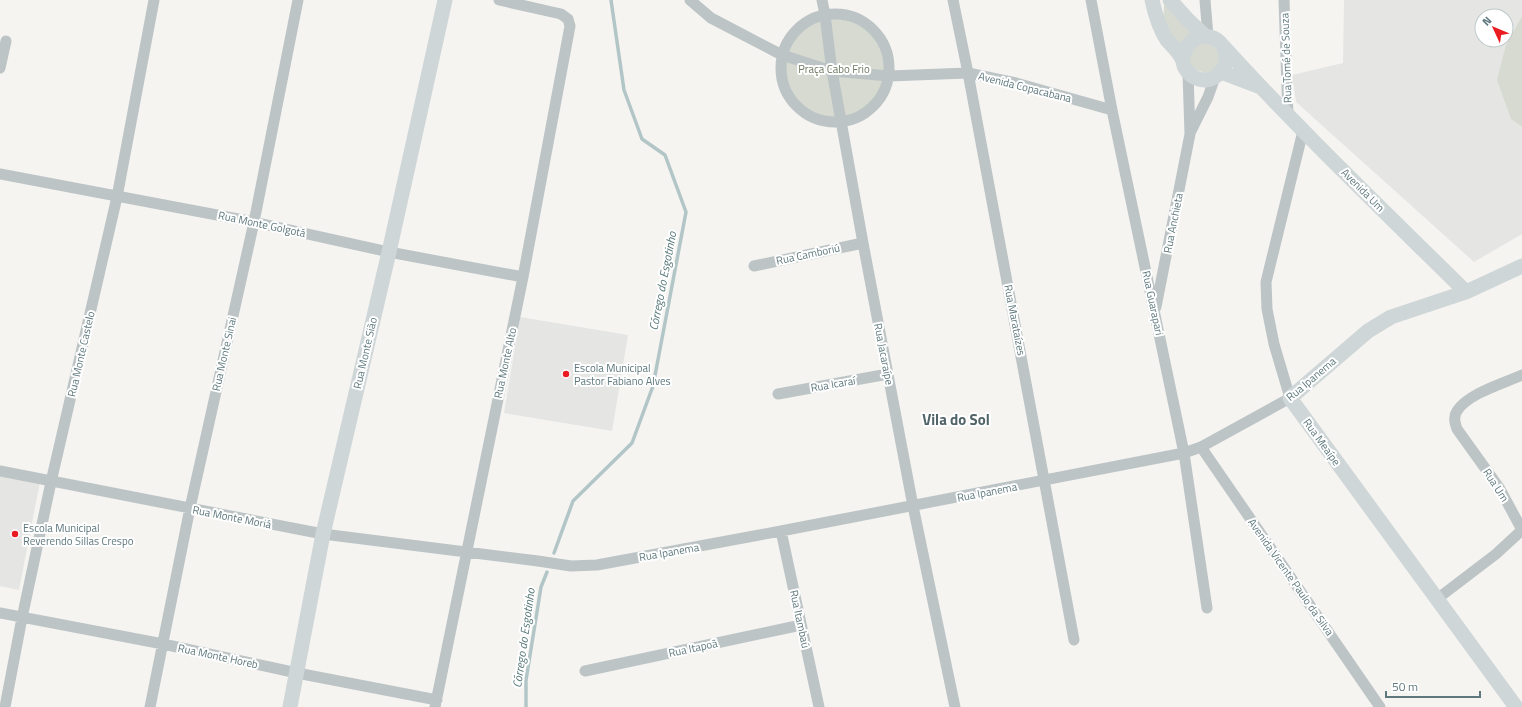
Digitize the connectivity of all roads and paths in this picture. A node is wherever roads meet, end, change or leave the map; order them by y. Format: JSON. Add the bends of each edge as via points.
{"nodes":[{"id":1,"x":154,"y":0,"type":"edge"},
{"id":2,"x":298,"y":0,"type":"edge"},
{"id":3,"x":445,"y":0,"type":"edge"},
{"id":4,"x":499,"y":0,"type":"edge"},
{"id":5,"x":690,"y":0,"type":"edge"},
{"id":6,"x":822,"y":0,"type":"edge"},
{"id":7,"x":953,"y":0,"type":"edge"},
{"id":8,"x":1091,"y":0,"type":"edge"},
{"id":9,"x":1153,"y":0,"type":"edge"},
{"id":10,"x":1170,"y":0,"type":"edge"},
{"id":11,"x":1205,"y":0,"type":"edge"},
{"id":12,"x":1284,"y":0,"type":"edge"},
{"id":13,"x":825,"y":14,"type":"junction"},
{"id":14,"x":1206,"y":36,"type":"junction"},
{"id":15,"x":6,"y":41,"type":"dead end"},
{"id":16,"x":1223,"y":46,"type":"junction"},
{"id":17,"x":782,"y":55,"type":"junction"},
{"id":18,"x":1185,"y":66,"type":"junction"},
{"id":19,"x":0,"y":68,"type":"edge"},
{"id":20,"x":832,"y":71,"type":"junction"},
{"id":21,"x":968,"y":73,"type":"junction"},
{"id":22,"x":1218,"y":75,"type":"junction"},
{"id":23,"x":889,"y":76,"type":"junction"},
{"id":24,"x":1260,"y":87,"type":"junction"},
{"id":25,"x":1112,"y":110,"type":"junction"},
{"id":26,"x":1288,"y":116,"type":"junction"},
{"id":27,"x":842,"y":122,"type":"junction"},
{"id":28,"x":1303,"y":131,"type":"junction"},
{"id":29,"x":1190,"y":134,"type":"junction"},
{"id":30,"x":0,"y":174,"type":"edge"},
{"id":31,"x":117,"y":197,"type":"junction"},
{"id":32,"x":254,"y":222,"type":"junction"},
{"id":33,"x":862,"y":243,"type":"junction"},
{"id":34,"x":389,"y":252,"type":"junction"},
{"id":35,"x":754,"y":266,"type":"dead end"},
{"id":36,"x":1522,"y":266,"type":"edge"},
{"id":37,"x":523,"y":277,"type":"junction"},
{"id":38,"x":1466,"y":292,"type":"junction"},
{"id":39,"x":1155,"y":312,"type":"junction"},
{"id":40,"x":888,"y":374,"type":"junction"},
{"id":41,"x":1522,"y":375,"type":"edge"},
{"id":42,"x":778,"y":394,"type":"dead end"},
{"id":43,"x":1290,"y":398,"type":"junction"},
{"id":44,"x":1201,"y":447,"type":"junction"},
{"id":45,"x":1184,"y":453,"type":"junction"},
{"id":46,"x":0,"y":471,"type":"edge"},
{"id":47,"x":1045,"y":480,"type":"junction"},
{"id":48,"x":51,"y":482,"type":"junction"},
{"id":49,"x":913,"y":506,"type":"junction"},
{"id":50,"x":190,"y":508,"type":"junction"},
{"id":51,"x":1522,"y":530,"type":"edge"},
{"id":52,"x":781,"y":531,"type":"junction"},
{"id":53,"x":322,"y":534,"type":"junction"},
{"id":54,"x":466,"y":552,"type":"junction"},
{"id":55,"x":1437,"y":599,"type":"junction"},
{"id":56,"x":1207,"y":608,"type":"dead end"},
{"id":57,"x":0,"y":613,"type":"edge"},
{"id":58,"x":22,"y":618,"type":"junction"},
{"id":59,"x":801,"y":625,"type":"junction"},
{"id":60,"x":1074,"y":640,"type":"dead end"},
{"id":61,"x":163,"y":644,"type":"junction"},
{"id":62,"x":585,"y":671,"type":"dead end"},
{"id":63,"x":297,"y":674,"type":"junction"},
{"id":64,"x":436,"y":704,"type":"edge"},
{"id":65,"x":5,"y":707,"type":"edge"},
{"id":66,"x":150,"y":707,"type":"edge"},
{"id":67,"x":290,"y":707,"type":"edge"},
{"id":68,"x":819,"y":707,"type":"edge"},
{"id":69,"x":955,"y":707,"type":"edge"},
{"id":70,"x":1380,"y":707,"type":"edge"},
{"id":71,"x":1516,"y":707,"type":"edge"}],
"edges":[{"from":1,"to":31,"type":"street","name":"Rua Monte Castelo"},
{"from":2,"to":32,"type":"street","name":"Rua Monte Sinai"},
{"from":3,"to":34,"type":"street","name":"Rua Monte Sião"},
{"from":4,"to":37,"type":"street","name":"Rua Monte Alto","via":[[561,14],[568,19],[570,26]]},
{"from":5,"to":17,"type":"street","name":"Avenida Copacabana","via":[[711,18]]},
{"from":6,"to":13,"type":"street","name":"Rua Jacaraípe"},
{"from":7,"to":21,"type":"street","name":"Rua Marataízes"},
{"from":8,"to":25,"type":"street","name":"Rua Guarapari"},
{"from":9,"to":18,"type":"street","via":[[1156,20]]},
{"from":10,"to":14,"type":"street"},
{"from":11,"to":14,"type":"street"},
{"from":12,"to":26,"type":"street","name":"Rua Tomé de Souza"},
{"from":13,"to":17,"type":"street","via":[[811,19],[798,28]]},
{"from":13,"to":20,"type":"street","name":"Rua Jacaraípe"},
{"from":13,"to":23,"type":"street","via":[[843,14],[859,19],[873,28],[883,42],[889,58]]},
{"from":14,"to":16,"type":"street"},
{"from":14,"to":18,"type":"street","via":[[1198,37],[1187,45],[1183,52]]},
{"from":15,"to":19,"type":"street"},
{"from":16,"to":22,"type":"street","via":[[1225,66]]},
{"from":16,"to":24,"type":"street","name":"Avenida Um"},
{"from":17,"to":20,"type":"street","name":"Avenida Copacabana"},
{"from":17,"to":27,"type":"street","via":[[781,72],[785,90],[794,105],[808,116],[825,122]]},
{"from":18,"to":22,"type":"street","via":[[1194,77],[1201,80]]},
{"from":18,"to":29,"type":"street","name":"Rua Anchieta"},
{"from":20,"to":23,"type":"street","name":"Avenida Copacabana"},
{"from":20,"to":27,"type":"street","name":"Rua Jacaraípe"},
{"from":21,"to":23,"type":"street","name":"Avenida Copacabana"},
{"from":21,"to":25,"type":"street","name":"Avenida Copacabana","via":[[1016,83]]},
{"from":21,"to":47,"type":"street","name":"Rua Marataízes"},
{"from":22,"to":24,"type":"street","name":"Avenida Um"},
{"from":22,"to":29,"type":"street","name":"Rua Anchieta"},
{"from":23,"to":27,"type":"street","via":[[884,92],[874,107],[859,117]]},
{"from":24,"to":26,"type":"street","name":"Avenida Um"},
{"from":25,"to":39,"type":"street","name":"Rua Guarapari"},
{"from":26,"to":28,"type":"street","name":"Avenida Um"},
{"from":27,"to":33,"type":"street","name":"Rua Jacaraípe"},
{"from":28,"to":38,"type":"street","name":"Avenida Um"},
{"from":28,"to":43,"type":"street","name":"Rua Meaípe","via":[[1266,282],[1267,309],[1274,344]]},
{"from":29,"to":39,"type":"street","name":"Rua Anchieta"},
{"from":30,"to":31,"type":"street","name":"Rua Monte Golgotá"},
{"from":31,"to":32,"type":"street","name":"Rua Monte Golgotá"},
{"from":31,"to":48,"type":"street","name":"Rua Monte Castelo"},
{"from":32,"to":34,"type":"street","name":"Rua Monte Golgotá"},
{"from":32,"to":50,"type":"street","name":"Rua Monte Sinai"},
{"from":33,"to":35,"type":"street","name":"Rua Camboriú"},
{"from":33,"to":40,"type":"street","name":"Rua Jacaraípe"},
{"from":34,"to":37,"type":"street","name":"Rua Monte Golgotá"},
{"from":34,"to":53,"type":"street","name":"Rua Monte Sião"},
{"from":36,"to":38,"type":"street","name":"Rua Ipanema"},
{"from":37,"to":54,"type":"street","name":"Rua Monte Alto"},
{"from":38,"to":43,"type":"street","name":"Rua Ipanema","via":[[1391,317],[1368,331]]},
{"from":39,"to":45,"type":"street","name":"Rua Guarapari"},
{"from":40,"to":42,"type":"street","name":"Rua Icaraí"},
{"from":40,"to":49,"type":"street","name":"Rua Jacaraípe"},
{"from":41,"to":51,"type":"street","name":"Rua Um","via":[[1466,402],[1456,412],[1454,421],[1500,489]]},
{"from":43,"to":44,"type":"street","name":"Rua Ipanema"},
{"from":43,"to":55,"type":"street","name":"Rua Meaípe"},
{"from":44,"to":45,"type":"street","name":"Rua Ipanema"},
{"from":44,"to":70,"type":"street","name":"Avenida Vicente Paulo da Silva"},
{"from":45,"to":47,"type":"street","name":"Rua Ipanema"},
{"from":45,"to":56,"type":"street","name":"Rua Guarapari"},
{"from":46,"to":48,"type":"street","name":"Rua Monte Moriá"},
{"from":47,"to":49,"type":"street","name":"Rua Ipanema"},
{"from":47,"to":60,"type":"street","name":"Rua Marataízes"},
{"from":48,"to":50,"type":"street","name":"Rua Monte Moriá"},
{"from":48,"to":58,"type":"street","name":"Rua Monte Castelo"},
{"from":49,"to":52,"type":"street","name":"Rua Ipanema"},
{"from":49,"to":69,"type":"street","name":"Rua Jacaraípe"},
{"from":50,"to":53,"type":"street","name":"Rua Monte Moriá"},
{"from":50,"to":61,"type":"street","name":"Rua Monte Sinai"},
{"from":51,"to":55,"type":"street","name":"Rua Um","via":[[1496,554]]},
{"from":52,"to":54,"type":"street","name":"Rua Ipanema","via":[[597,565],[571,566]]},
{"from":52,"to":59,"type":"street","name":"Rua Itambaú"},
{"from":53,"to":54,"type":"street","name":"Rua Monte Moriá"},
{"from":53,"to":63,"type":"street","name":"Rua Monte Sião"},
{"from":54,"to":64,"type":"street","name":"Rua Monte Alto"},
{"from":55,"to":71,"type":"street","name":"Rua Meaípe"},
{"from":57,"to":58,"type":"street","name":"Rua Monte Horeb"},
{"from":58,"to":61,"type":"street","name":"Rua Monte Horeb"},
{"from":58,"to":65,"type":"street","name":"Rua Monte Castelo"},
{"from":59,"to":62,"type":"street","name":"Rua Itapoã"},
{"from":59,"to":68,"type":"street","name":"Rua Itambaú"},
{"from":61,"to":63,"type":"street","name":"Rua Monte Horeb"},
{"from":61,"to":66,"type":"street","name":"Rua Monte Sinai"},
{"from":63,"to":64,"type":"street","name":"Rua Monte Horeb"},
{"from":63,"to":67,"type":"street","name":"Rua Monte Sião"}]}
